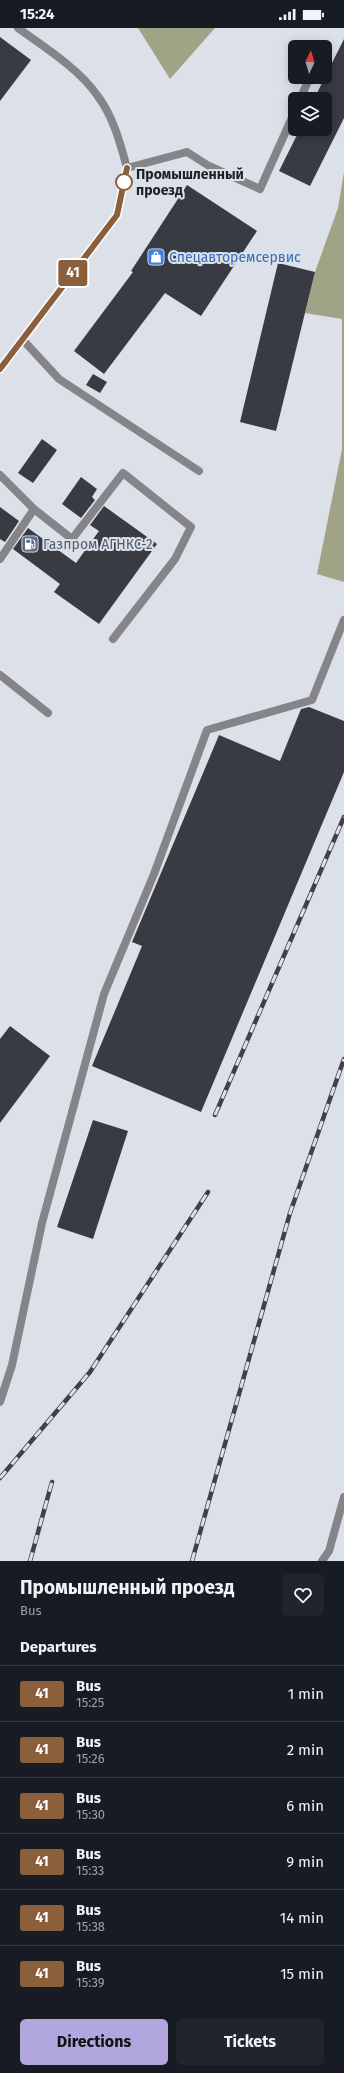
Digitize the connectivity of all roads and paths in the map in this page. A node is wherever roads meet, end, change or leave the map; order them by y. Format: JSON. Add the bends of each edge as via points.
{"nodes":[{"id":1,"x":23,"y":30,"type":"edge"},
{"id":2,"x":288,"y":127,"type":"edge"},
{"id":3,"x":127,"y":168,"type":"junction"},
{"id":4,"x":23,"y":340,"type":"junction"},
{"id":5,"x":0,"y":369,"type":"edge"},
{"id":6,"x":199,"y":471,"type":"dead end"},
{"id":7,"x":0,"y":475,"type":"edge"},
{"id":8,"x":34,"y":509,"type":"junction"},
{"id":9,"x":0,"y":559,"type":"edge"},
{"id":10,"x":344,"y":620,"type":"edge"},
{"id":11,"x":113,"y":639,"type":"dead end"},
{"id":12,"x":0,"y":675,"type":"edge"},
{"id":13,"x":48,"y":713,"type":"dead end"},
{"id":14,"x":0,"y":1402,"type":"edge"},
{"id":15,"x":344,"y":1497,"type":"edge"},
{"id":16,"x":329,"y":1551,"type":"junction"},
{"id":17,"x":322,"y":1561,"type":"edge"},
{"id":18,"x":329,"y":1561,"type":"edge"}],
"edges":[{"from":1,"to":3,"type":"street","via":[[70,67],[97,94],[117,131]]},
{"from":2,"to":3,"type":"street","via":[[260,189],[209,166],[187,152]]},
{"from":3,"to":4,"type":"street","via":[[117,215]]},
{"from":4,"to":5,"type":"street"},
{"from":4,"to":6,"type":"street","via":[[59,379]]},
{"from":7,"to":8,"type":"street"},
{"from":8,"to":9,"type":"street"},
{"from":8,"to":11,"type":"street","via":[[72,540],[123,473],[191,528],[175,559]]},
{"from":10,"to":14,"type":"street","via":[[312,700],[207,730],[154,874],[104,994],[42,1223],[12,1365]]},
{"from":12,"to":13,"type":"street"},
{"from":15,"to":16,"type":"street"},
{"from":16,"to":17,"type":"street"},
{"from":16,"to":18,"type":"street"}]}
